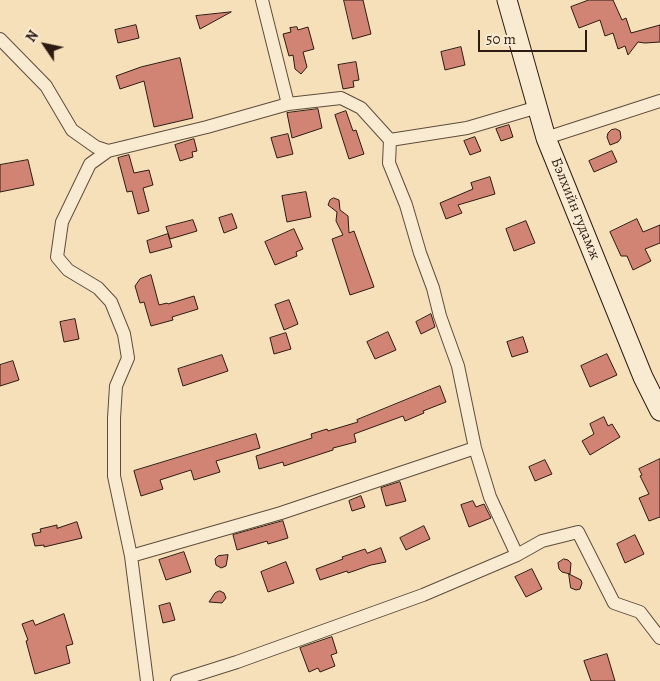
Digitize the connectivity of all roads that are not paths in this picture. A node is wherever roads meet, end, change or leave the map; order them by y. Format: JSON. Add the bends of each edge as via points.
{"nodes":[{"id":1,"x":262,"y":0,"type":"edge"},
{"id":2,"x":507,"y":0,"type":"edge"},
{"id":3,"x":0,"y":39,"type":"edge"},
{"id":4,"x":660,"y":101,"type":"edge"},
{"id":5,"x":288,"y":104,"type":"junction"},
{"id":6,"x":538,"y":107,"type":"junction"},
{"id":7,"x":546,"y":138,"type":"junction"},
{"id":8,"x":390,"y":140,"type":"junction"},
{"id":9,"x":108,"y":151,"type":"junction"},
{"id":10,"x":660,"y":411,"type":"edge"},
{"id":11,"x":475,"y":448,"type":"junction"},
{"id":12,"x":517,"y":555,"type":"junction"},
{"id":13,"x":131,"y":556,"type":"junction"},
{"id":14,"x":660,"y":638,"type":"edge"},
{"id":15,"x":147,"y":681,"type":"edge"},
{"id":16,"x":178,"y":681,"type":"edge"}],
"edges":[{"from":1,"to":5,"type":"street"},
{"from":2,"to":6,"type":"main road","name":"Бэлхийн гудамж"},
{"from":3,"to":9,"type":"street","via":[[46,86],[72,130],[96,147]]},
{"from":4,"to":7,"type":"street"},
{"from":5,"to":8,"type":"street","via":[[341,98],[361,108]]},
{"from":5,"to":9,"type":"street"},
{"from":6,"to":7,"type":"main road","name":"Бэлхийн гудамж"},
{"from":6,"to":8,"type":"street","via":[[467,128]]},
{"from":7,"to":10,"type":"main road","name":"Бэлхийн гудамж","via":[[643,377]]},
{"from":8,"to":11,"type":"street","via":[[388,163],[406,205],[458,366]]},
{"from":9,"to":13,"type":"street","via":[[90,164],[62,222],[57,257],[68,270],[98,288],[111,302],[124,334],[128,358],[116,386],[114,476]]},
{"from":11,"to":12,"type":"street","via":[[490,497]]},
{"from":11,"to":13,"type":"street","via":[[281,513]]},
{"from":12,"to":14,"type":"street","via":[[542,540],[578,532],[614,602],[640,612]]},
{"from":12,"to":16,"type":"street","via":[[423,595]]},
{"from":13,"to":15,"type":"street"}]}
